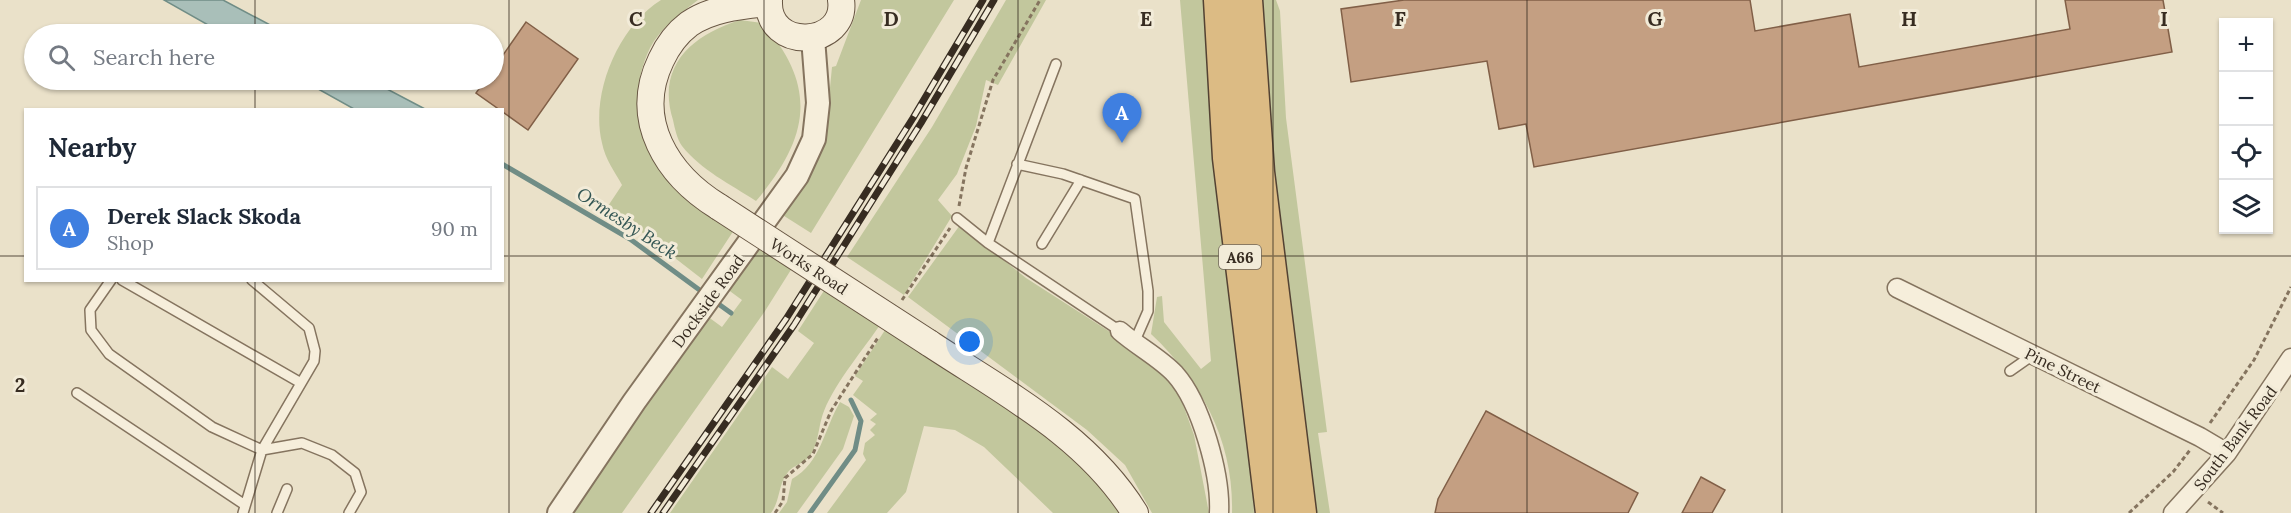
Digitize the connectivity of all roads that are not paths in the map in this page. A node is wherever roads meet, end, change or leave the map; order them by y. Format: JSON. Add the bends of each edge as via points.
{"nodes":[{"id":1,"x":841,"y":0,"type":"edge"},
{"id":2,"x":1219,"y":0,"type":"edge"},
{"id":3,"x":1247,"y":0,"type":"edge"},
{"id":4,"x":769,"y":1,"type":"edge"},
{"id":5,"x":813,"y":38,"type":"junction"},
{"id":6,"x":1056,"y":64,"type":"dead end"},
{"id":7,"x":1017,"y":164,"type":"junction"},
{"id":8,"x":1081,"y":180,"type":"junction"},
{"id":9,"x":957,"y":218,"type":"road end"},
{"id":10,"x":988,"y":243,"type":"junction"},
{"id":11,"x":1042,"y":244,"type":"dead end"},
{"id":12,"x":110,"y":282,"type":"edge"},
{"id":13,"x":125,"y":282,"type":"edge"},
{"id":14,"x":254,"y":282,"type":"edge"},
{"id":15,"x":1897,"y":288,"type":"dead end"},
{"id":16,"x":1120,"y":331,"type":"joint"},
{"id":17,"x":1134,"y":343,"type":"junction"},
{"id":18,"x":2033,"y":355,"type":"junction"},
{"id":19,"x":2291,"y":358,"type":"edge"},
{"id":20,"x":2010,"y":372,"type":"dead end"},
{"id":21,"x":301,"y":383,"type":"junction"},
{"id":22,"x":77,"y":393,"type":"dead end"},
{"id":23,"x":262,"y":450,"type":"junction"},
{"id":24,"x":2227,"y":453,"type":"junction"},
{"id":25,"x":286,"y":489,"type":"dead end"},
{"id":26,"x":244,"y":509,"type":"edge"},
{"id":27,"x":277,"y":513,"type":"edge"},
{"id":28,"x":349,"y":513,"type":"edge"},
{"id":29,"x":559,"y":513,"type":"edge"},
{"id":30,"x":1135,"y":513,"type":"edge"},
{"id":31,"x":1219,"y":513,"type":"edge"},
{"id":32,"x":1272,"y":513,"type":"edge"},
{"id":33,"x":1301,"y":513,"type":"edge"},
{"id":34,"x":2173,"y":513,"type":"edge"}],
"edges":[{"from":1,"to":5,"type":"main road","via":[[838,19],[829,30]]},
{"from":2,"to":32,"type":"highway","number":"A66","via":[[1228,158]]},
{"from":3,"to":33,"type":"highway","number":"A66","via":[[1259,172]]},
{"from":4,"to":5,"type":"main road","via":[[776,24],[798,38]]},
{"from":4,"to":30,"type":"main road","name":"Works Road","bridge":true,"via":[[715,11],[688,25],[668,47],[651,91],[655,138],[666,160],[683,180],[719,207],[1076,442],[1118,485]]},
{"from":5,"to":29,"type":"street","name":"Dockside Road","via":[[818,103],[814,139],[797,176]]},
{"from":6,"to":7,"type":"lane"},
{"from":7,"to":8,"type":"lane"},
{"from":7,"to":10,"type":"lane"},
{"from":8,"to":11,"type":"lane"},
{"from":8,"to":17,"type":"lane","via":[[1135,199],[1148,311]]},
{"from":9,"to":10,"type":"lane"},
{"from":10,"to":16,"type":"lane"},
{"from":12,"to":23,"type":"lane","via":[[90,310],[92,330],[109,354],[212,427]]},
{"from":13,"to":21,"type":"lane"},
{"from":14,"to":21,"type":"lane","via":[[309,328],[314,361]]},
{"from":15,"to":18,"type":"street","name":"Pine Street"},
{"from":16,"to":17,"type":"street"},
{"from":17,"to":31,"type":"street","via":[[1175,375],[1196,410],[1211,447]]},
{"from":18,"to":20,"type":"lane"},
{"from":18,"to":24,"type":"street","name":"Pine Street"},
{"from":19,"to":24,"type":"street","name":"South Bank Road"},
{"from":21,"to":23,"type":"lane"},
{"from":22,"to":26,"type":"lane"},
{"from":23,"to":26,"type":"lane"},
{"from":23,"to":28,"type":"lane","via":[[302,443],[332,455],[355,473],[361,492]]},
{"from":24,"to":34,"type":"street","name":"South Bank Road"},
{"from":25,"to":27,"type":"lane"}]}
